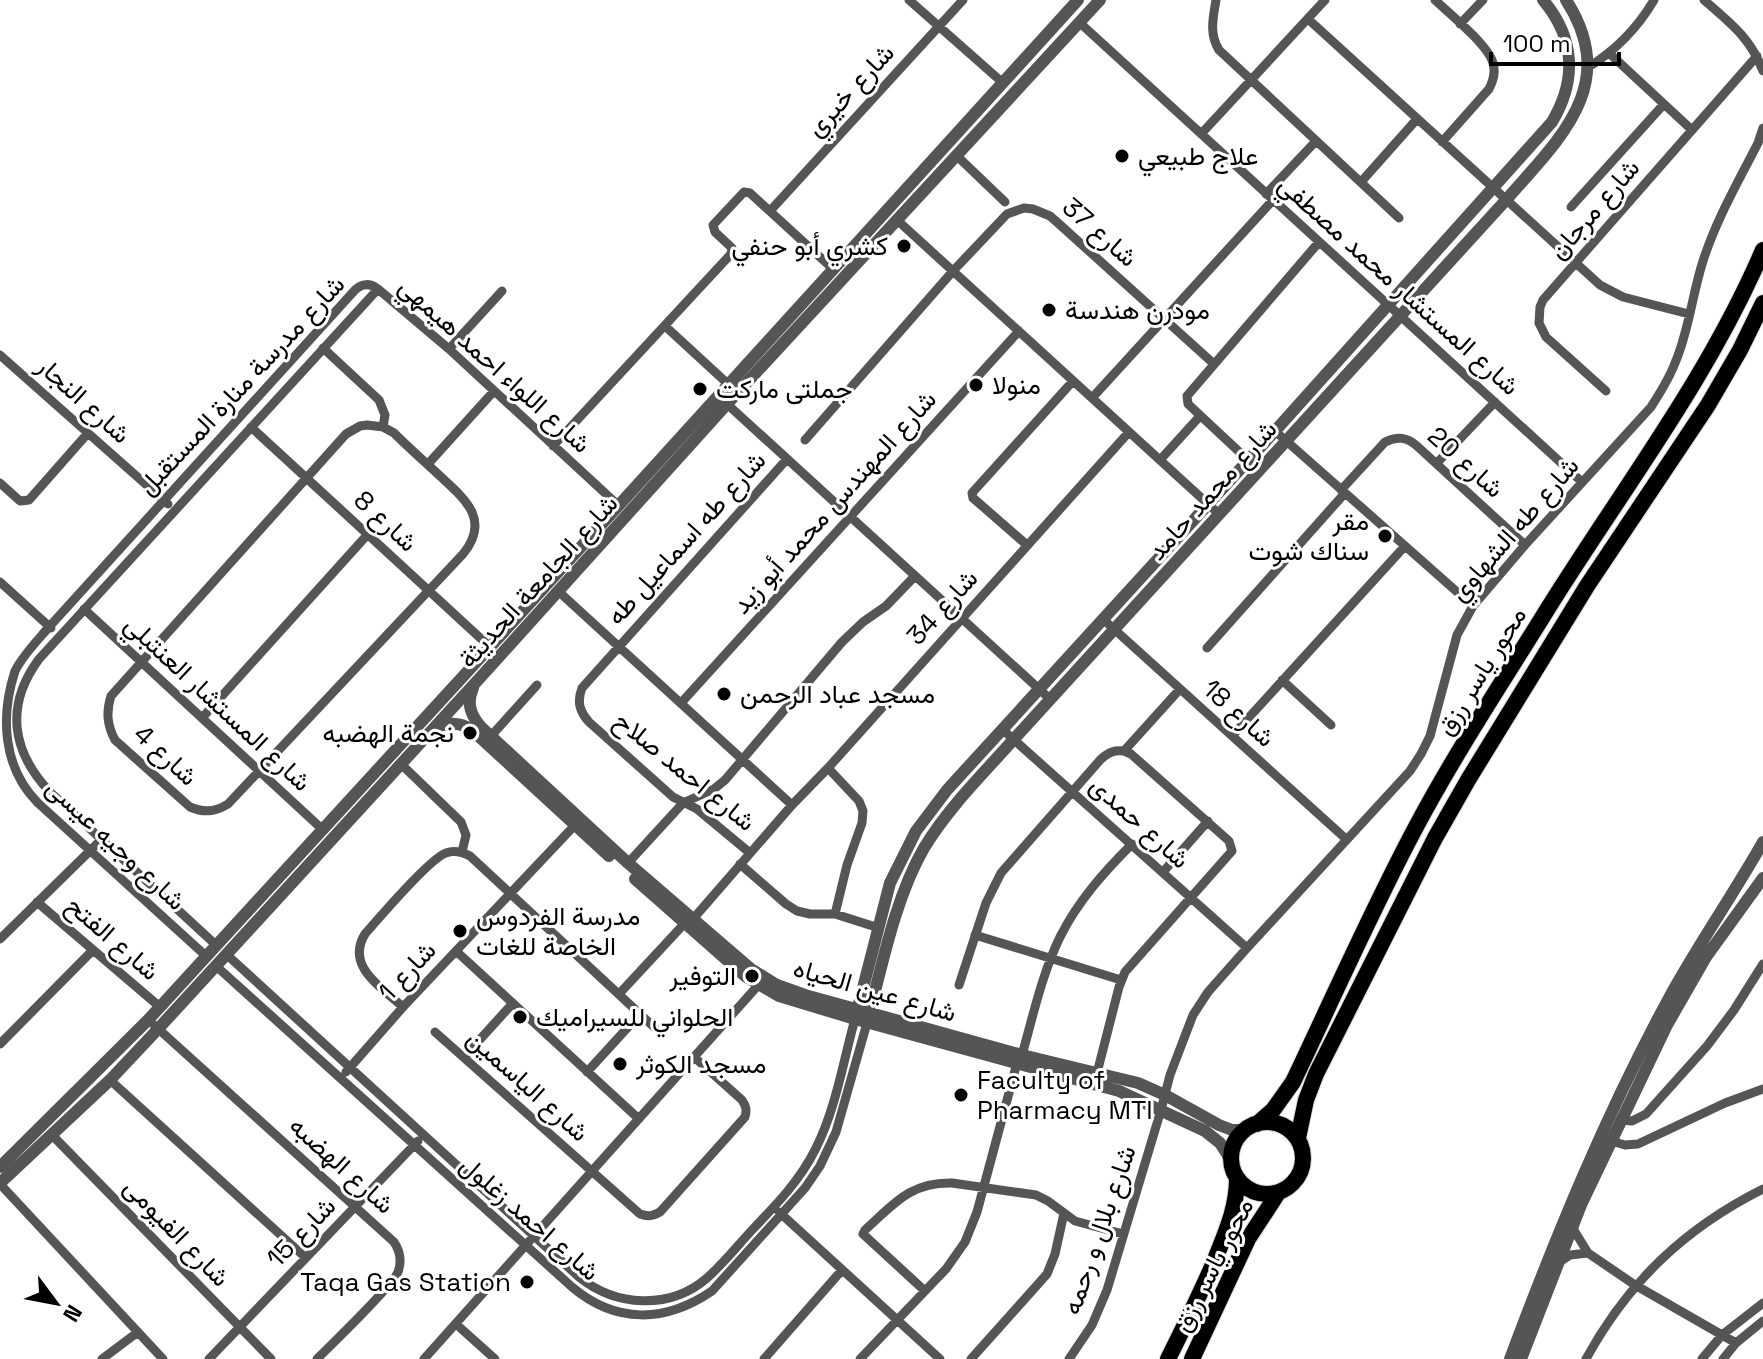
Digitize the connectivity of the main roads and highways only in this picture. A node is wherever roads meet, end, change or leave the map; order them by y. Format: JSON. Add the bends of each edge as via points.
{"nodes":[{"id":1,"x":1763,"y":250,"type":"edge"},
{"id":2,"x":1763,"y":303,"type":"edge"},
{"id":3,"x":1251,"y":1127,"type":"junction"},
{"id":4,"x":1298,"y":1138,"type":"junction"},
{"id":5,"x":1237,"y":1178,"type":"junction"},
{"id":6,"x":1278,"y":1193,"type":"junction"},
{"id":7,"x":1168,"y":1359,"type":"edge"},
{"id":8,"x":1192,"y":1359,"type":"edge"}],
"edges":[{"from":1,"to":3,"type":"main road","name":"محور ياسر رزق","via":[[1689,394],[1569,575],[1432,798],[1293,1082],[1281,1101]]},
{"from":2,"to":4,"type":"main road","name":"محور ياسر رزق","via":[[1708,405],[1587,586],[1451,809],[1316,1074]]},
{"from":3,"to":4,"type":"main road","via":[[1270,1122]]},
{"from":3,"to":5,"type":"main road","via":[[1233,1146]]},
{"from":4,"to":6,"type":"main road","via":[[1301,1171]]},
{"from":5,"to":6,"type":"main road","via":[[1252,1191]]},
{"from":5,"to":7,"type":"main road","name":"محور ياسر رزق","via":[[1228,1228]]},
{"from":6,"to":8,"type":"main road","name":"محور ياسر رزق","via":[[1241,1253]]}]}
